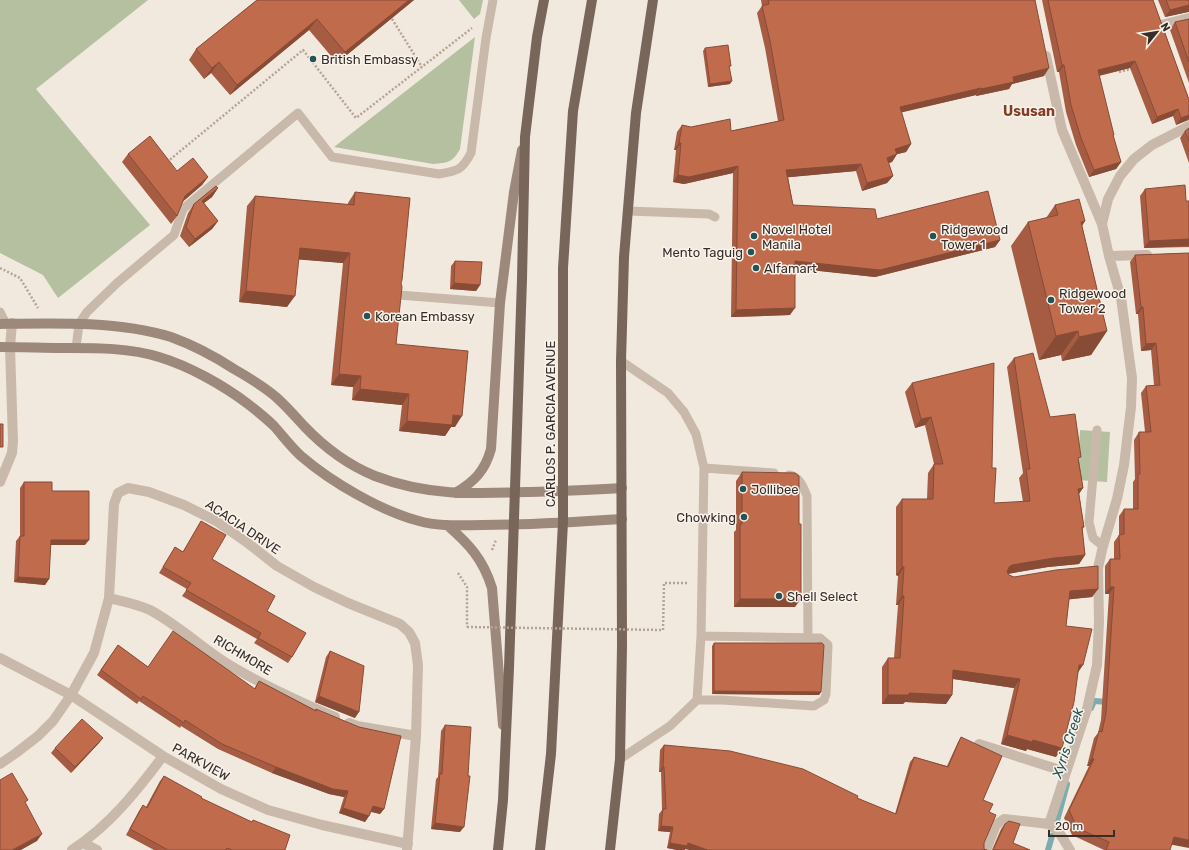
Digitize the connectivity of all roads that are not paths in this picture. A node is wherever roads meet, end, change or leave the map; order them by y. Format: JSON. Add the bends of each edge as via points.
{"nodes":[{"id":1,"x":493,"y":0,"type":"edge"},
{"id":2,"x":544,"y":0,"type":"edge"},
{"id":3,"x":592,"y":0,"type":"edge"},
{"id":4,"x":653,"y":0,"type":"edge"},
{"id":5,"x":1157,"y":13,"type":"edge"},
{"id":6,"x":1189,"y":18,"type":"edge"},
{"id":7,"x":1044,"y":46,"type":"edge"},
{"id":8,"x":1189,"y":126,"type":"edge"},
{"id":9,"x":525,"y":137,"type":"junction"},
{"id":10,"x":628,"y":211,"type":"junction"},
{"id":11,"x":715,"y":217,"type":"dead end"},
{"id":12,"x":1102,"y":224,"type":"junction"},
{"id":13,"x":1160,"y":254,"type":"edge"},
{"id":14,"x":1109,"y":256,"type":"junction"},
{"id":15,"x":399,"y":295,"type":"edge"},
{"id":16,"x":500,"y":303,"type":"junction"},
{"id":17,"x":0,"y":312,"type":"edge"},
{"id":18,"x":6,"y":323,"type":"edge"},
{"id":19,"x":79,"y":324,"type":"junction"},
{"id":20,"x":5,"y":347,"type":"edge"},
{"id":21,"x":76,"y":348,"type":"junction"},
{"id":22,"x":621,"y":361,"type":"junction"},
{"id":23,"x":1097,"y":430,"type":"dead end"},
{"id":24,"x":704,"y":468,"type":"junction"},
{"id":25,"x":0,"y":482,"type":"edge"},
{"id":26,"x":622,"y":488,"type":"junction"},
{"id":27,"x":563,"y":491,"type":"junction"},
{"id":28,"x":455,"y":493,"type":"junction"},
{"id":29,"x":514,"y":493,"type":"junction"},
{"id":30,"x":622,"y":520,"type":"junction"},
{"id":31,"x":563,"y":522,"type":"junction"},
{"id":32,"x":514,"y":524,"type":"junction"},
{"id":33,"x":447,"y":525,"type":"junction"},
{"id":34,"x":1103,"y":546,"type":"junction"},
{"id":35,"x":108,"y":598,"type":"junction"},
{"id":36,"x":701,"y":636,"type":"junction"},
{"id":37,"x":808,"y":637,"type":"junction"},
{"id":38,"x":0,"y":658,"type":"edge"},
{"id":39,"x":71,"y":695,"type":"junction"},
{"id":40,"x":697,"y":700,"type":"junction"},
{"id":41,"x":416,"y":736,"type":"junction"},
{"id":42,"x":979,"y":744,"type":"edge"},
{"id":43,"x":163,"y":756,"type":"junction"},
{"id":44,"x":505,"y":759,"type":"junction"},
{"id":45,"x":620,"y":759,"type":"junction"},
{"id":46,"x":0,"y":764,"type":"edge"},
{"id":47,"x":1066,"y":772,"type":"junction"},
{"id":48,"x":1049,"y":824,"type":"junction"},
{"id":49,"x":83,"y":843,"type":"junction"},
{"id":50,"x":408,"y":847,"type":"edge"},
{"id":51,"x":72,"y":850,"type":"edge"},
{"id":52,"x":97,"y":850,"type":"edge"},
{"id":53,"x":498,"y":850,"type":"edge"},
{"id":54,"x":540,"y":850,"type":"edge"},
{"id":55,"x":610,"y":850,"type":"edge"},
{"id":56,"x":986,"y":850,"type":"edge"},
{"id":57,"x":1070,"y":850,"type":"edge"}],
"edges":[{"from":1,"to":19,"type":"lane","via":[[471,153],[464,166],[453,172],[438,174],[332,157],[298,114],[183,209],[174,235],[117,283],[87,312]]},
{"from":2,"to":9,"type":"main road"},
{"from":3,"to":27,"type":"main road","name":"CARLOS P. GARCIA AVENUE","via":[[573,111],[563,268]]},
{"from":4,"to":10,"type":"main road","via":[[636,113]]},
{"from":5,"to":6,"type":"street","via":[[1162,29]]},
{"from":7,"to":12,"type":"street","via":[[1062,130]]},
{"from":8,"to":12,"type":"street","via":[[1152,145],[1134,159],[1120,176],[1108,199]]},
{"from":9,"to":16,"type":"main road","via":[[514,192]]},
{"from":9,"to":29,"type":"main road"},
{"from":10,"to":11,"type":"lane","via":[[709,214]]},
{"from":10,"to":22,"type":"main road"},
{"from":12,"to":14,"type":"street"},
{"from":13,"to":14,"type":"street"},
{"from":14,"to":34,"type":"street","via":[[1121,298],[1132,378],[1124,465]]},
{"from":15,"to":16,"type":"lane"},
{"from":16,"to":28,"type":"main road","via":[[492,450],[486,466],[478,477]]},
{"from":17,"to":18,"type":"lane"},
{"from":18,"to":19,"type":"main road"},
{"from":18,"to":20,"type":"street"},
{"from":19,"to":21,"type":"lane"},
{"from":19,"to":28,"type":"main road","via":[[130,328],[170,337],[192,346],[260,384],[318,440],[350,464],[404,486]]},
{"from":20,"to":21,"type":"main road"},
{"from":20,"to":25,"type":"street","via":[[13,441],[12,453]]},
{"from":21,"to":33,"type":"main road","via":[[110,349],[152,355],[194,371],[247,403],[274,426],[302,456],[362,497],[403,516]]},
{"from":22,"to":24,"type":"lane","via":[[668,393],[684,412],[696,434]]},
{"from":22,"to":26,"type":"main road"},
{"from":23,"to":34,"type":"lane","via":[[1089,522],[1093,538]]},
{"from":24,"to":36,"type":"lane"},
{"from":24,"to":37,"type":"lane","via":[[792,475],[802,483],[807,496]]},
{"from":26,"to":27,"type":"main road"},
{"from":26,"to":30,"type":"main road"},
{"from":27,"to":29,"type":"main road"},
{"from":27,"to":31,"type":"main road","name":"CARLOS P. GARCIA AVENUE"},
{"from":28,"to":29,"type":"main road"},
{"from":29,"to":32,"type":"main road"},
{"from":30,"to":31,"type":"main road"},
{"from":30,"to":45,"type":"main road"},
{"from":31,"to":32,"type":"main road"},
{"from":31,"to":54,"type":"main road","name":"CARLOS P. GARCIA AVENUE","via":[[551,754]]},
{"from":32,"to":33,"type":"main road"},
{"from":32,"to":44,"type":"main road"},
{"from":33,"to":44,"type":"main road","via":[[471,548],[485,569],[492,588]]},
{"from":34,"to":47,"type":"street","via":[[1095,569],[1099,621],[1097,665],[1087,709]]},
{"from":35,"to":39,"type":"street","name":"ACACIA DRIVE","via":[[94,653]]},
{"from":35,"to":41,"type":"street","name":"RICHMORE","via":[[149,610],[223,661],[310,707],[356,726]]},
{"from":35,"to":41,"type":"street","name":"ACACIA DRIVE","via":[[114,504],[118,493],[128,488],[149,492],[184,505],[216,521],[277,566],[348,603],[400,624],[409,632],[415,643],[418,665]]},
{"from":36,"to":37,"type":"lane"},
{"from":36,"to":40,"type":"lane"},
{"from":37,"to":40,"type":"lane","via":[[820,638],[828,644],[826,694],[824,700],[814,706]]},
{"from":38,"to":39,"type":"street","name":"PARKVIEW"},
{"from":39,"to":43,"type":"street","name":"PARKVIEW"},
{"from":39,"to":46,"type":"street","name":"ACACIA DRIVE","via":[[53,721],[38,736]]},
{"from":40,"to":45,"type":"lane","via":[[670,726]]},
{"from":41,"to":50,"type":"street","name":"ACACIA DRIVE"},
{"from":42,"to":47,"type":"street"},
{"from":43,"to":49,"type":"street","via":[[138,789]]},
{"from":43,"to":50,"type":"street","name":"PARKVIEW","via":[[221,789],[268,810]]},
{"from":44,"to":53,"type":"main road"},
{"from":45,"to":55,"type":"main road"},
{"from":47,"to":48,"type":"street"},
{"from":48,"to":56,"type":"street","via":[[1004,819],[996,825]]},
{"from":48,"to":57,"type":"street","via":[[1059,832]]},
{"from":49,"to":51,"type":"street"},
{"from":49,"to":52,"type":"street"}]}
